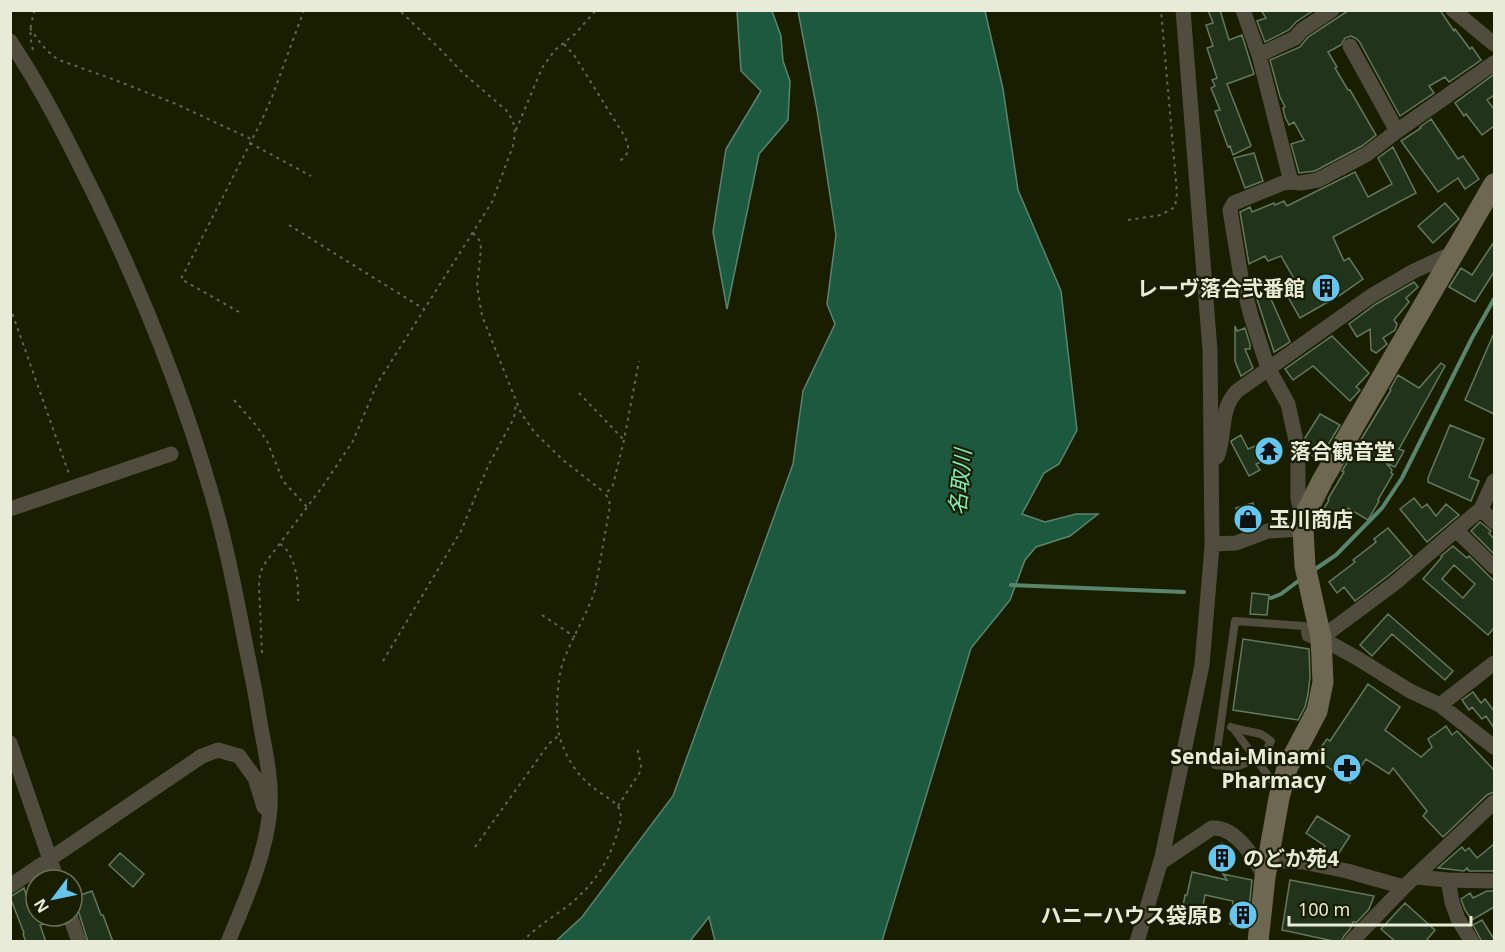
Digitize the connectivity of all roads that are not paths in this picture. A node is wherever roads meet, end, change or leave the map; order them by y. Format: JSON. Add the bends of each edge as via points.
{"nodes":[{"id":1,"x":1184,"y":10,"type":"edge"},
{"id":2,"x":1243,"y":10,"type":"edge"},
{"id":3,"x":1332,"y":10,"type":"edge"},
{"id":4,"x":1453,"y":10,"type":"edge"},
{"id":5,"x":10,"y":41,"type":"edge"},
{"id":6,"x":1494,"y":44,"type":"edge"},
{"id":7,"x":1350,"y":46,"type":"dead end"},
{"id":8,"x":1259,"y":55,"type":"junction"},
{"id":9,"x":1494,"y":63,"type":"edge"},
{"id":10,"x":1397,"y":131,"type":"junction"},
{"id":11,"x":1291,"y":182,"type":"junction"},
{"id":12,"x":1494,"y":184,"type":"edge"},
{"id":13,"x":1455,"y":252,"type":"junction"},
{"id":14,"x":1268,"y":368,"type":"junction"},
{"id":15,"x":171,"y":454,"type":"dead end"},
{"id":16,"x":1211,"y":468,"type":"junction"},
{"id":17,"x":1494,"y":481,"type":"edge"},
{"id":18,"x":10,"y":509,"type":"edge"},
{"id":19,"x":1481,"y":509,"type":"junction"},
{"id":20,"x":1494,"y":522,"type":"edge"},
{"id":21,"x":1303,"y":524,"type":"junction"},
{"id":22,"x":1455,"y":530,"type":"junction"},
{"id":23,"x":1212,"y":544,"type":"junction"},
{"id":24,"x":1494,"y":567,"type":"edge"},
{"id":25,"x":1321,"y":641,"type":"junction"},
{"id":26,"x":1494,"y":663,"type":"edge"},
{"id":27,"x":1440,"y":705,"type":"junction"},
{"id":28,"x":1222,"y":724,"type":"junction"},
{"id":29,"x":1233,"y":728,"type":"junction"},
{"id":30,"x":10,"y":743,"type":"edge"},
{"id":31,"x":1494,"y":747,"type":"edge"},
{"id":32,"x":1256,"y":760,"type":"junction"},
{"id":33,"x":1280,"y":793,"type":"junction"},
{"id":34,"x":1494,"y":802,"type":"edge"},
{"id":35,"x":269,"y":811,"type":"junction"},
{"id":36,"x":50,"y":860,"type":"junction"},
{"id":37,"x":1160,"y":863,"type":"junction"},
{"id":38,"x":53,"y":868,"type":"edge"},
{"id":39,"x":1267,"y":868,"type":"junction"},
{"id":40,"x":1448,"y":880,"type":"junction"},
{"id":41,"x":1494,"y":881,"type":"edge"},
{"id":42,"x":1410,"y":882,"type":"junction"},
{"id":43,"x":10,"y":886,"type":"edge"},
{"id":44,"x":228,"y":942,"type":"edge"},
{"id":45,"x":1137,"y":942,"type":"edge"},
{"id":46,"x":1258,"y":942,"type":"edge"},
{"id":47,"x":1351,"y":942,"type":"edge"},
{"id":48,"x":1472,"y":942,"type":"edge"}],
"edges":[{"from":1,"to":16,"type":"street","via":[[1210,350]]},
{"from":2,"to":8,"type":"street"},
{"from":3,"to":8,"type":"street","via":[[1294,38]]},
{"from":4,"to":6,"type":"street"},
{"from":5,"to":35,"type":"street","via":[[82,169],[125,258],[191,426],[230,564],[266,753]]},
{"from":7,"to":10,"type":"street"},
{"from":8,"to":11,"type":"street"},
{"from":9,"to":10,"type":"street"},
{"from":10,"to":11,"type":"street","via":[[1367,154],[1318,180]]},
{"from":11,"to":14,"type":"street","via":[[1234,203],[1230,210],[1241,278]]},
{"from":12,"to":13,"type":"street"},
{"from":13,"to":14,"type":"street","via":[[1371,296]]},
{"from":13,"to":21,"type":"street","via":[[1322,481]]},
{"from":14,"to":16,"type":"street","via":[[1231,397],[1219,455]]},
{"from":14,"to":21,"type":"street","via":[[1288,404],[1298,450],[1298,499]]},
{"from":15,"to":18,"type":"street"},
{"from":16,"to":23,"type":"street"},
{"from":17,"to":19,"type":"street"},
{"from":19,"to":20,"type":"street"},
{"from":19,"to":22,"type":"street"},
{"from":21,"to":23,"type":"street","via":[[1236,543]]},
{"from":21,"to":25,"type":"street","via":[[1305,566]]},
{"from":22,"to":24,"type":"street"},
{"from":22,"to":25,"type":"street"},
{"from":23,"to":37,"type":"street","via":[[1202,665]]},
{"from":25,"to":27,"type":"street"},
{"from":25,"to":28,"type":"lane","via":[[1306,638],[1304,626],[1235,621]]},
{"from":25,"to":33,"type":"street","via":[[1323,682],[1317,711],[1287,768]]},
{"from":26,"to":27,"type":"street"},
{"from":27,"to":31,"type":"street"},
{"from":28,"to":29,"type":"lane"},
{"from":28,"to":32,"type":"lane","via":[[1215,765],[1235,767]]},
{"from":29,"to":32,"type":"lane"},
{"from":29,"to":32,"type":"lane","via":[[1261,734],[1271,741],[1263,757]]},
{"from":30,"to":36,"type":"street"},
{"from":32,"to":33,"type":"lane"},
{"from":33,"to":39,"type":"street"},
{"from":34,"to":42,"type":"street"},
{"from":35,"to":36,"type":"street","via":[[264,807],[255,778],[240,756],[218,750],[202,756]]},
{"from":35,"to":44,"type":"street","via":[[260,859]]},
{"from":36,"to":38,"type":"street"},
{"from":36,"to":43,"type":"street"},
{"from":37,"to":39,"type":"street","via":[[1212,828],[1220,827]]},
{"from":37,"to":45,"type":"street"},
{"from":39,"to":42,"type":"street","via":[[1303,862]]},
{"from":39,"to":46,"type":"street"},
{"from":40,"to":41,"type":"street"},
{"from":40,"to":42,"type":"street"},
{"from":40,"to":48,"type":"street","via":[[1458,919]]},
{"from":42,"to":47,"type":"street"}]}
